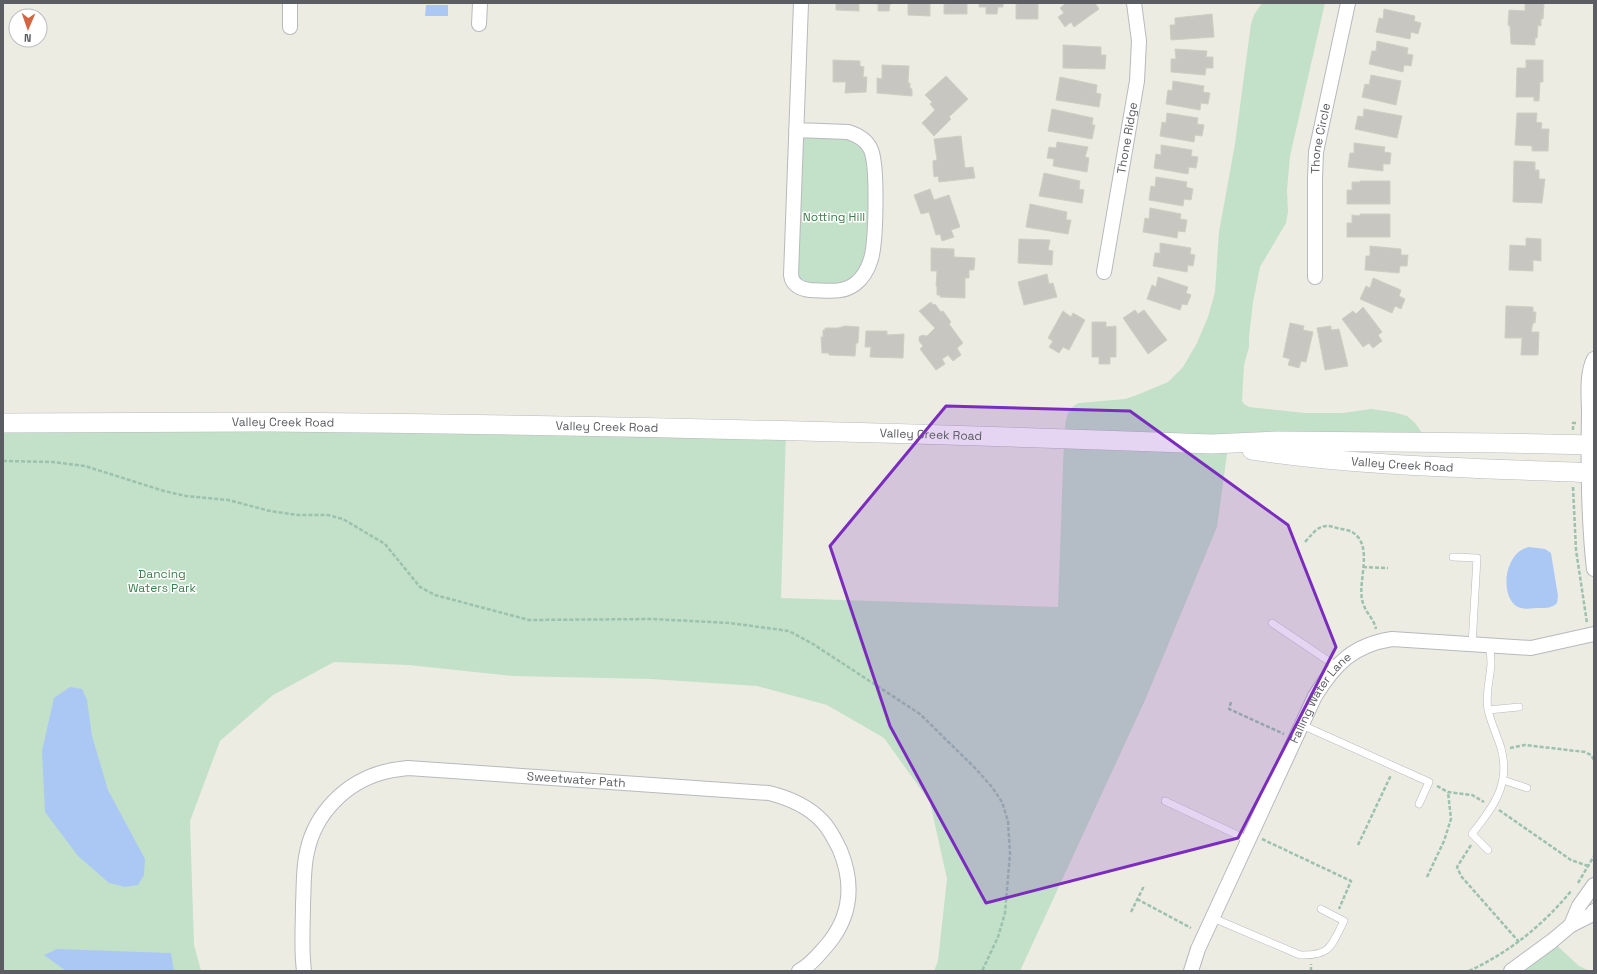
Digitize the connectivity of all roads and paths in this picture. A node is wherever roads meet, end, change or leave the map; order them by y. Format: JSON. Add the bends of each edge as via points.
{"nodes":[{"id":1,"x":290,"y":3,"type":"edge"},
{"id":2,"x":480,"y":3,"type":"edge"},
{"id":3,"x":801,"y":3,"type":"edge"},
{"id":4,"x":1134,"y":3,"type":"edge"},
{"id":5,"x":1348,"y":3,"type":"edge"},
{"id":6,"x":479,"y":24,"type":"dead end"},
{"id":7,"x":290,"y":27,"type":"dead end"},
{"id":8,"x":796,"y":130,"type":"junction"},
{"id":9,"x":1104,"y":272,"type":"dead end"},
{"id":10,"x":1315,"y":277,"type":"dead end"},
{"id":11,"x":1594,"y":359,"type":"edge"},
{"id":12,"x":3,"y":423,"type":"edge"},
{"id":13,"x":1212,"y":444,"type":"junction"},
{"id":14,"x":1591,"y":445,"type":"edge"},
{"id":15,"x":3,"y":461,"type":"edge"},
{"id":16,"x":1591,"y":473,"type":"edge"},
{"id":17,"x":1305,"y":542,"type":"dead end"},
{"id":18,"x":1453,"y":557,"type":"dead end"},
{"id":19,"x":1363,"y":567,"type":"junction"},
{"id":20,"x":1388,"y":568,"type":"dead end"},
{"id":21,"x":1594,"y":569,"type":"edge"},
{"id":22,"x":1272,"y":623,"type":"dead end"},
{"id":23,"x":1594,"y":634,"type":"edge"},
{"id":24,"x":1378,"y":641,"type":"junction"},
{"id":25,"x":1472,"y":645,"type":"junction"},
{"id":26,"x":1490,"y":646,"type":"junction"},
{"id":27,"x":1336,"y":666,"type":"junction"},
{"id":28,"x":1231,"y":702,"type":"dead end"},
{"id":29,"x":1519,"y":707,"type":"dead end"},
{"id":30,"x":1488,"y":710,"type":"junction"},
{"id":31,"x":1302,"y":725,"type":"junction"},
{"id":32,"x":1296,"y":738,"type":"junction"},
{"id":33,"x":1501,"y":750,"type":"junction"},
{"id":34,"x":1594,"y":760,"type":"edge"},
{"id":35,"x":1395,"y":767,"type":"junction"},
{"id":36,"x":1503,"y":780,"type":"junction"},
{"id":37,"x":1429,"y":782,"type":"junction"},
{"id":38,"x":1527,"y":788,"type":"dead end"},
{"id":39,"x":1448,"y":792,"type":"junction"},
{"id":40,"x":1165,"y":801,"type":"dead end"},
{"id":41,"x":1419,"y":804,"type":"dead end"},
{"id":42,"x":1493,"y":806,"type":"junction"},
{"id":43,"x":1250,"y":836,"type":"junction"},
{"id":44,"x":1476,"y":837,"type":"junction"},
{"id":45,"x":1358,"y":845,"type":"dead end"},
{"id":46,"x":1488,"y":850,"type":"dead end"},
{"id":47,"x":1594,"y":856,"type":"edge"},
{"id":48,"x":1588,"y":866,"type":"junction"},
{"id":49,"x":1428,"y":877,"type":"dead end"},
{"id":50,"x":1144,"y":886,"type":"dead end"},
{"id":51,"x":1594,"y":886,"type":"edge"},
{"id":52,"x":1137,"y":899,"type":"junction"},
{"id":53,"x":1321,"y":909,"type":"dead end"},
{"id":54,"x":1594,"y":911,"type":"edge"},
{"id":55,"x":1131,"y":912,"type":"dead end"},
{"id":56,"x":1336,"y":917,"type":"junction"},
{"id":57,"x":1213,"y":918,"type":"junction"},
{"id":58,"x":1571,"y":925,"type":"junction"},
{"id":59,"x":1191,"y":928,"type":"dead end"},
{"id":60,"x":1519,"y":942,"type":"junction"},
{"id":61,"x":304,"y":971,"type":"edge"},
{"id":62,"x":799,"y":971,"type":"edge"},
{"id":63,"x":982,"y":971,"type":"edge"},
{"id":64,"x":1191,"y":971,"type":"edge"},
{"id":65,"x":1469,"y":971,"type":"edge"},
{"id":66,"x":1511,"y":971,"type":"edge"}],
"edges":[{"from":1,"to":7,"type":"street"},
{"from":2,"to":6,"type":"street"},
{"from":3,"to":8,"type":"street"},
{"from":4,"to":9,"type":"street","name":"Thone Ridge","via":[[1139,41],[1137,81]]},
{"from":5,"to":10,"type":"street","name":"Thone Circle","via":[[1316,152]]},
{"from":8,"to":8,"type":"street","via":[[792,278],[798,287],[805,290],[843,290],[863,276],[873,252],[875,168],[871,149],[856,134]]},
{"from":11,"to":14,"type":"street","via":[[1589,385]]},
{"from":12,"to":13,"type":"main road","name":"Valley Creek Road","via":[[262,422],[454,425],[786,431]]},
{"from":13,"to":14,"type":"main road","name":"Valley Creek Road","via":[[1277,441]]},
{"from":13,"to":16,"type":"main road","name":"Valley Creek Road","via":[[1278,454],[1375,463]]},
{"from":14,"to":16,"type":"street"},
{"from":15,"to":63,"type":"path","via":[[53,462],[85,466],[186,496],[228,500],[270,511],[298,515],[328,515],[343,519],[385,544],[420,587],[435,595],[529,620],[652,619],[730,623],[789,631],[814,644],[920,714],[976,768],[1002,802],[1008,821],[1010,854],[1005,913],[998,937]]},
{"from":16,"to":21,"type":"street"},
{"from":17,"to":19,"type":"path","via":[[1322,526],[1333,526],[1352,532],[1360,541]]},
{"from":18,"to":25,"type":"lane","via":[[1477,558]]},
{"from":19,"to":20,"type":"path"},
{"from":19,"to":24,"type":"path","via":[[1362,600],[1366,613],[1374,623]]},
{"from":22,"to":27,"type":"lane"},
{"from":23,"to":26,"type":"street","name":"Falling Water Lane","via":[[1531,648]]},
{"from":24,"to":25,"type":"street","name":"Falling Water Lane","via":[[1392,639]]},
{"from":24,"to":27,"type":"street","name":"Falling Water Lane","via":[[1361,647]]},
{"from":25,"to":26,"type":"street","name":"Falling Water Lane"},
{"from":26,"to":30,"type":"lane"},
{"from":27,"to":31,"type":"street","name":"Falling Water Lane","via":[[1315,696]]},
{"from":28,"to":32,"type":"path","via":[[1228,709]]},
{"from":29,"to":30,"type":"lane"},
{"from":30,"to":33,"type":"lane"},
{"from":31,"to":32,"type":"street","name":"Falling Water Lane"},
{"from":31,"to":35,"type":"lane"},
{"from":32,"to":43,"type":"street","name":"Falling Water Lane"},
{"from":33,"to":34,"type":"path","via":[[1525,746],[1577,752],[1591,755]]},
{"from":33,"to":36,"type":"lane"},
{"from":35,"to":37,"type":"lane"},
{"from":35,"to":45,"type":"path"},
{"from":36,"to":38,"type":"lane"},
{"from":36,"to":42,"type":"lane"},
{"from":37,"to":39,"type":"path"},
{"from":37,"to":41,"type":"lane"},
{"from":39,"to":42,"type":"path","via":[[1472,795]]},
{"from":39,"to":49,"type":"path","via":[[1451,819]]},
{"from":40,"to":43,"type":"lane"},
{"from":42,"to":44,"type":"lane","via":[[1472,834]]},
{"from":42,"to":48,"type":"path","via":[[1571,860]]},
{"from":43,"to":56,"type":"path","via":[[1351,881]]},
{"from":43,"to":57,"type":"street","name":"Falling Water Lane"},
{"from":44,"to":46,"type":"lane"},
{"from":44,"to":60,"type":"path","via":[[1457,867],[1461,876]]},
{"from":47,"to":48,"type":"path"},
{"from":48,"to":60,"type":"path","via":[[1559,906]]},
{"from":50,"to":52,"type":"path"},
{"from":51,"to":58,"type":"street","via":[[1579,906]]},
{"from":52,"to":55,"type":"path"},
{"from":52,"to":59,"type":"path"},
{"from":53,"to":56,"type":"lane"},
{"from":54,"to":58,"type":"street"},
{"from":56,"to":57,"type":"lane","via":[[1344,921],[1330,948],[1312,956],[1300,955]]},
{"from":57,"to":64,"type":"street","name":"Falling Water Lane"},
{"from":58,"to":66,"type":"street"},
{"from":60,"to":65,"type":"path"},
{"from":61,"to":62,"type":"street","name":"Sweetwater Path","via":[[304,874],[312,833],[328,808],[358,782],[384,772],[408,768],[769,793],[789,798],[822,822],[835,840],[844,862],[849,889],[846,911],[837,933],[806,967]]}]}
